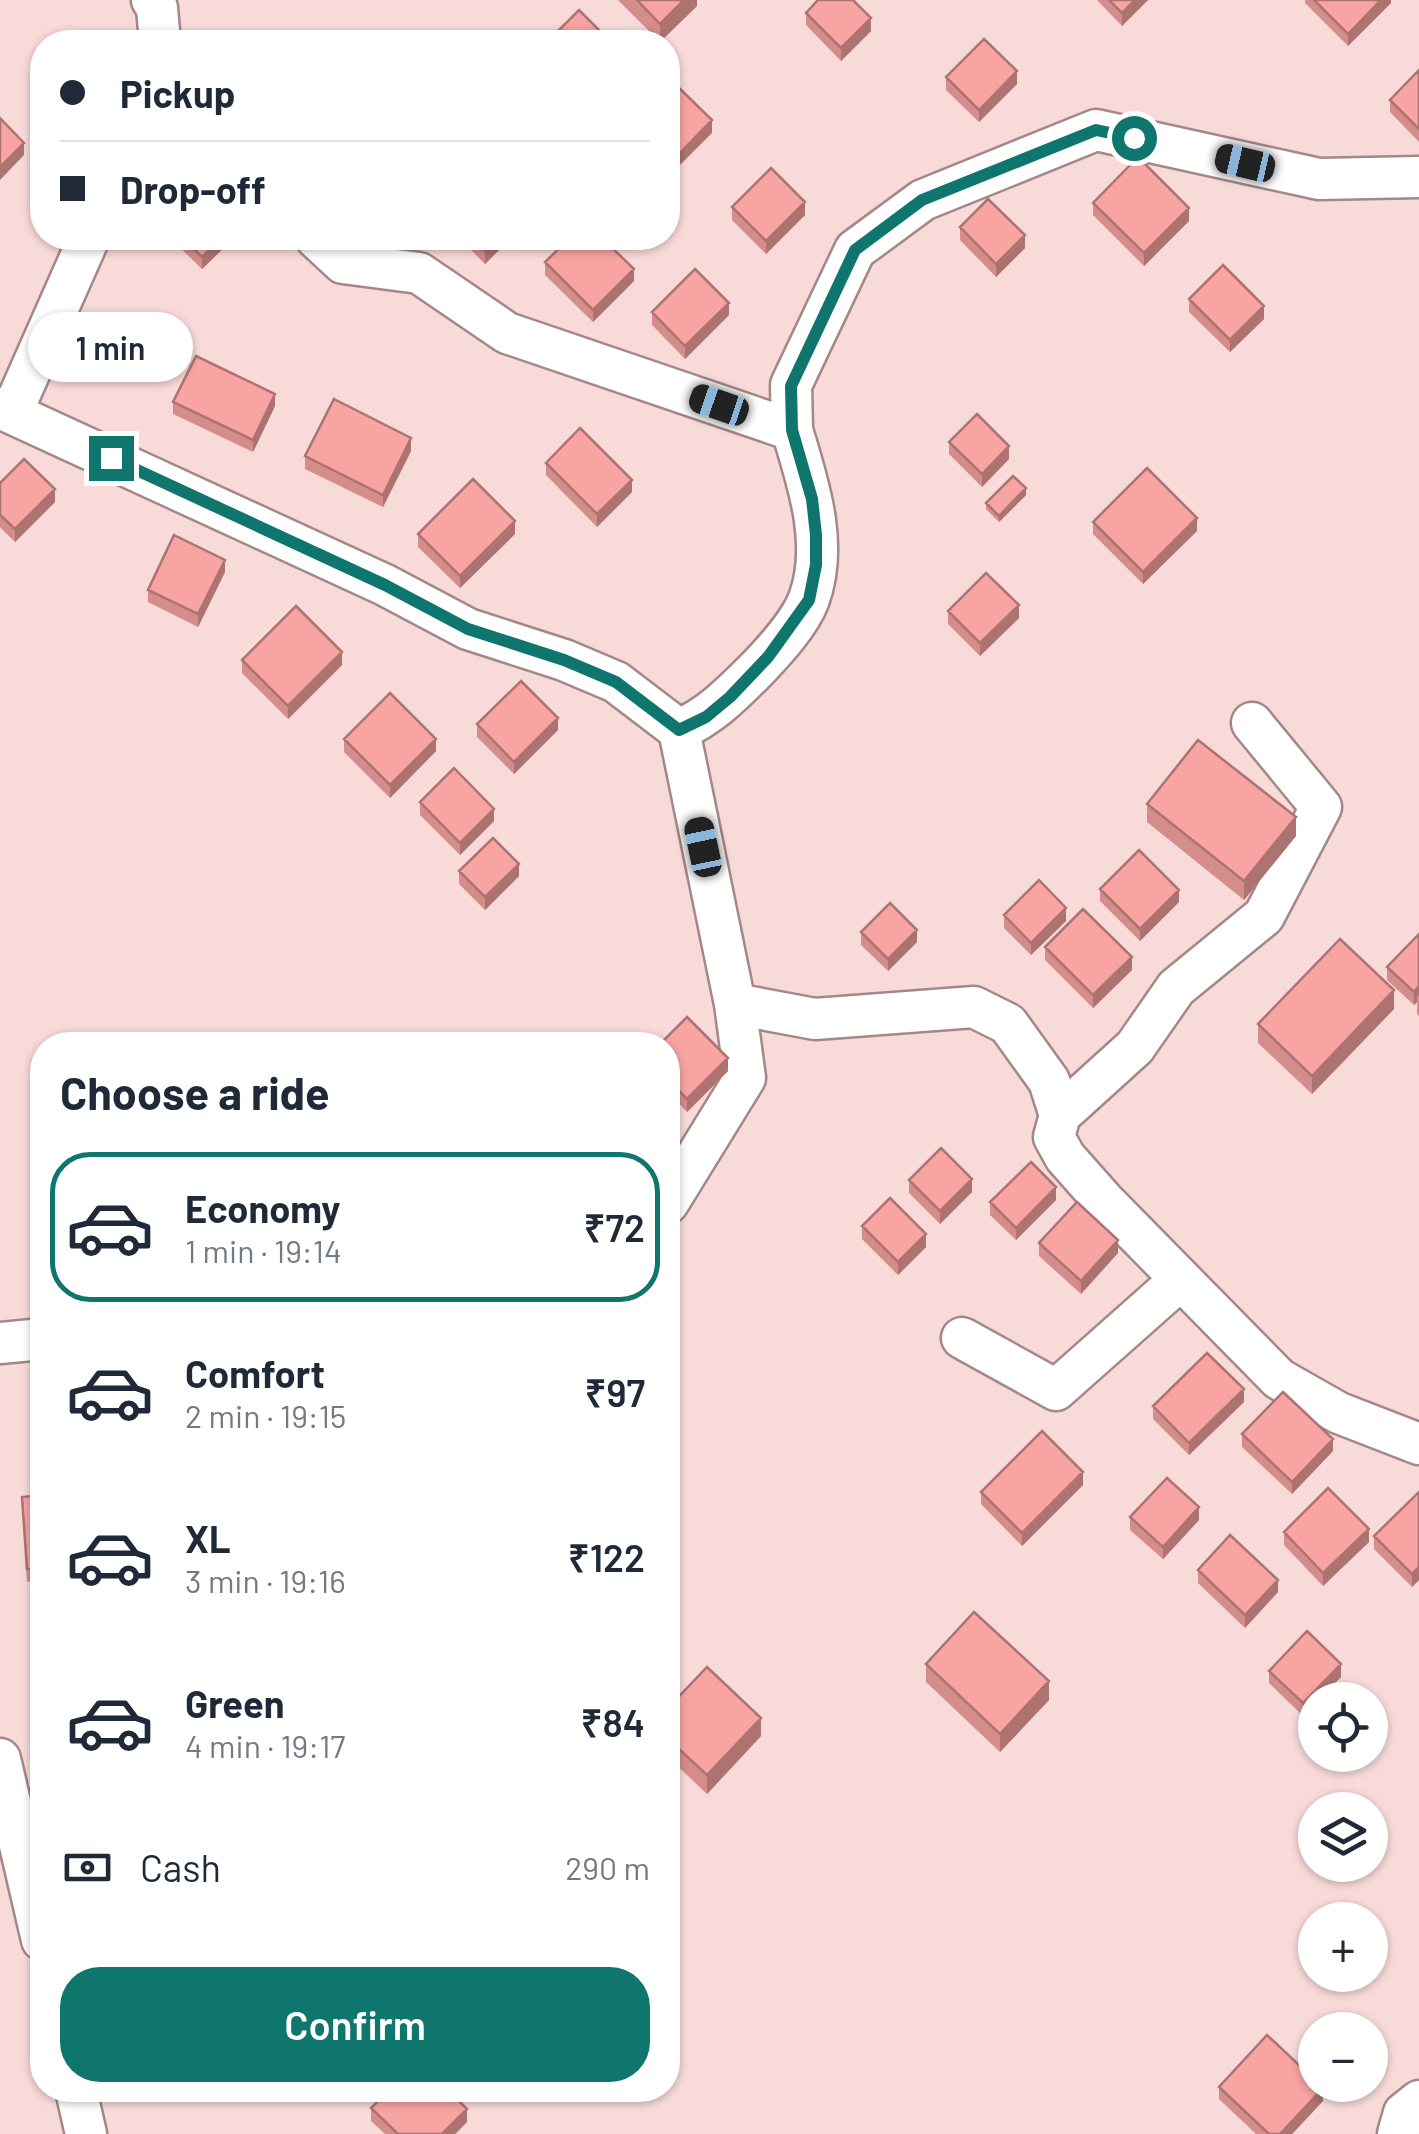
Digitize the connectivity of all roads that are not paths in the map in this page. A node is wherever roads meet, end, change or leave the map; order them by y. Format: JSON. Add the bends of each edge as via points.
{"nodes":[{"id":1,"x":152,"y":0,"type":"edge"},
{"id":2,"x":159,"y":30,"type":"edge"},
{"id":3,"x":1419,"y":176,"type":"edge"},
{"id":4,"x":82,"y":250,"type":"edge"},
{"id":5,"x":328,"y":250,"type":"edge"},
{"id":6,"x":6,"y":410,"type":"edge"},
{"id":7,"x":792,"y":430,"type":"junction"},
{"id":8,"x":1252,"y":723,"type":"dead end"},
{"id":9,"x":679,"y":730,"type":"junction"},
{"id":10,"x":735,"y":1004,"type":"junction"},
{"id":11,"x":1060,"y":1115,"type":"junction"},
{"id":12,"x":680,"y":1184,"type":"edge"},
{"id":13,"x":1180,"y":1280,"type":"junction"},
{"id":14,"x":962,"y":1338,"type":"dead end"},
{"id":15,"x":30,"y":1340,"type":"edge"},
{"id":16,"x":0,"y":1343,"type":"edge"},
{"id":17,"x":1419,"y":1444,"type":"edge"},
{"id":18,"x":0,"y":1760,"type":"edge"},
{"id":19,"x":30,"y":1879,"type":"edge"},
{"id":20,"x":1419,"y":2101,"type":"edge"},
{"id":21,"x":79,"y":2102,"type":"edge"},
{"id":22,"x":86,"y":2134,"type":"edge"},
{"id":23,"x":1398,"y":2134,"type":"edge"}],
"edges":[{"from":1,"to":2,"type":"street"},
{"from":3,"to":7,"type":"street","via":[[1320,179],[1096,130],[922,200],[855,250],[791,386]]},
{"from":4,"to":6,"type":"street"},
{"from":5,"to":7,"type":"street","via":[[342,264],[419,272],[506,333]]},
{"from":6,"to":9,"type":"street","via":[[468,629],[616,682]]},
{"from":7,"to":9,"type":"street","via":[[816,535],[809,600],[730,697]]},
{"from":8,"to":11,"type":"street","via":[[1321,808],[1264,916],[1176,988],[1135,1047]]},
{"from":9,"to":10,"type":"street"},
{"from":10,"to":11,"type":"street","via":[[816,1019],[974,1007],[1008,1024],[1049,1082]]},
{"from":10,"to":12,"type":"street","via":[[745,1078]]},
{"from":11,"to":13,"type":"street","via":[[1054,1136],[1065,1157]]},
{"from":13,"to":14,"type":"street","via":[[1056,1390]]},
{"from":13,"to":17,"type":"street","via":[[1279,1379],[1339,1413]]},
{"from":15,"to":16,"type":"street"},
{"from":18,"to":19,"type":"street"},
{"from":20,"to":23,"type":"street","via":[[1404,2113]]},
{"from":21,"to":22,"type":"street"}]}
